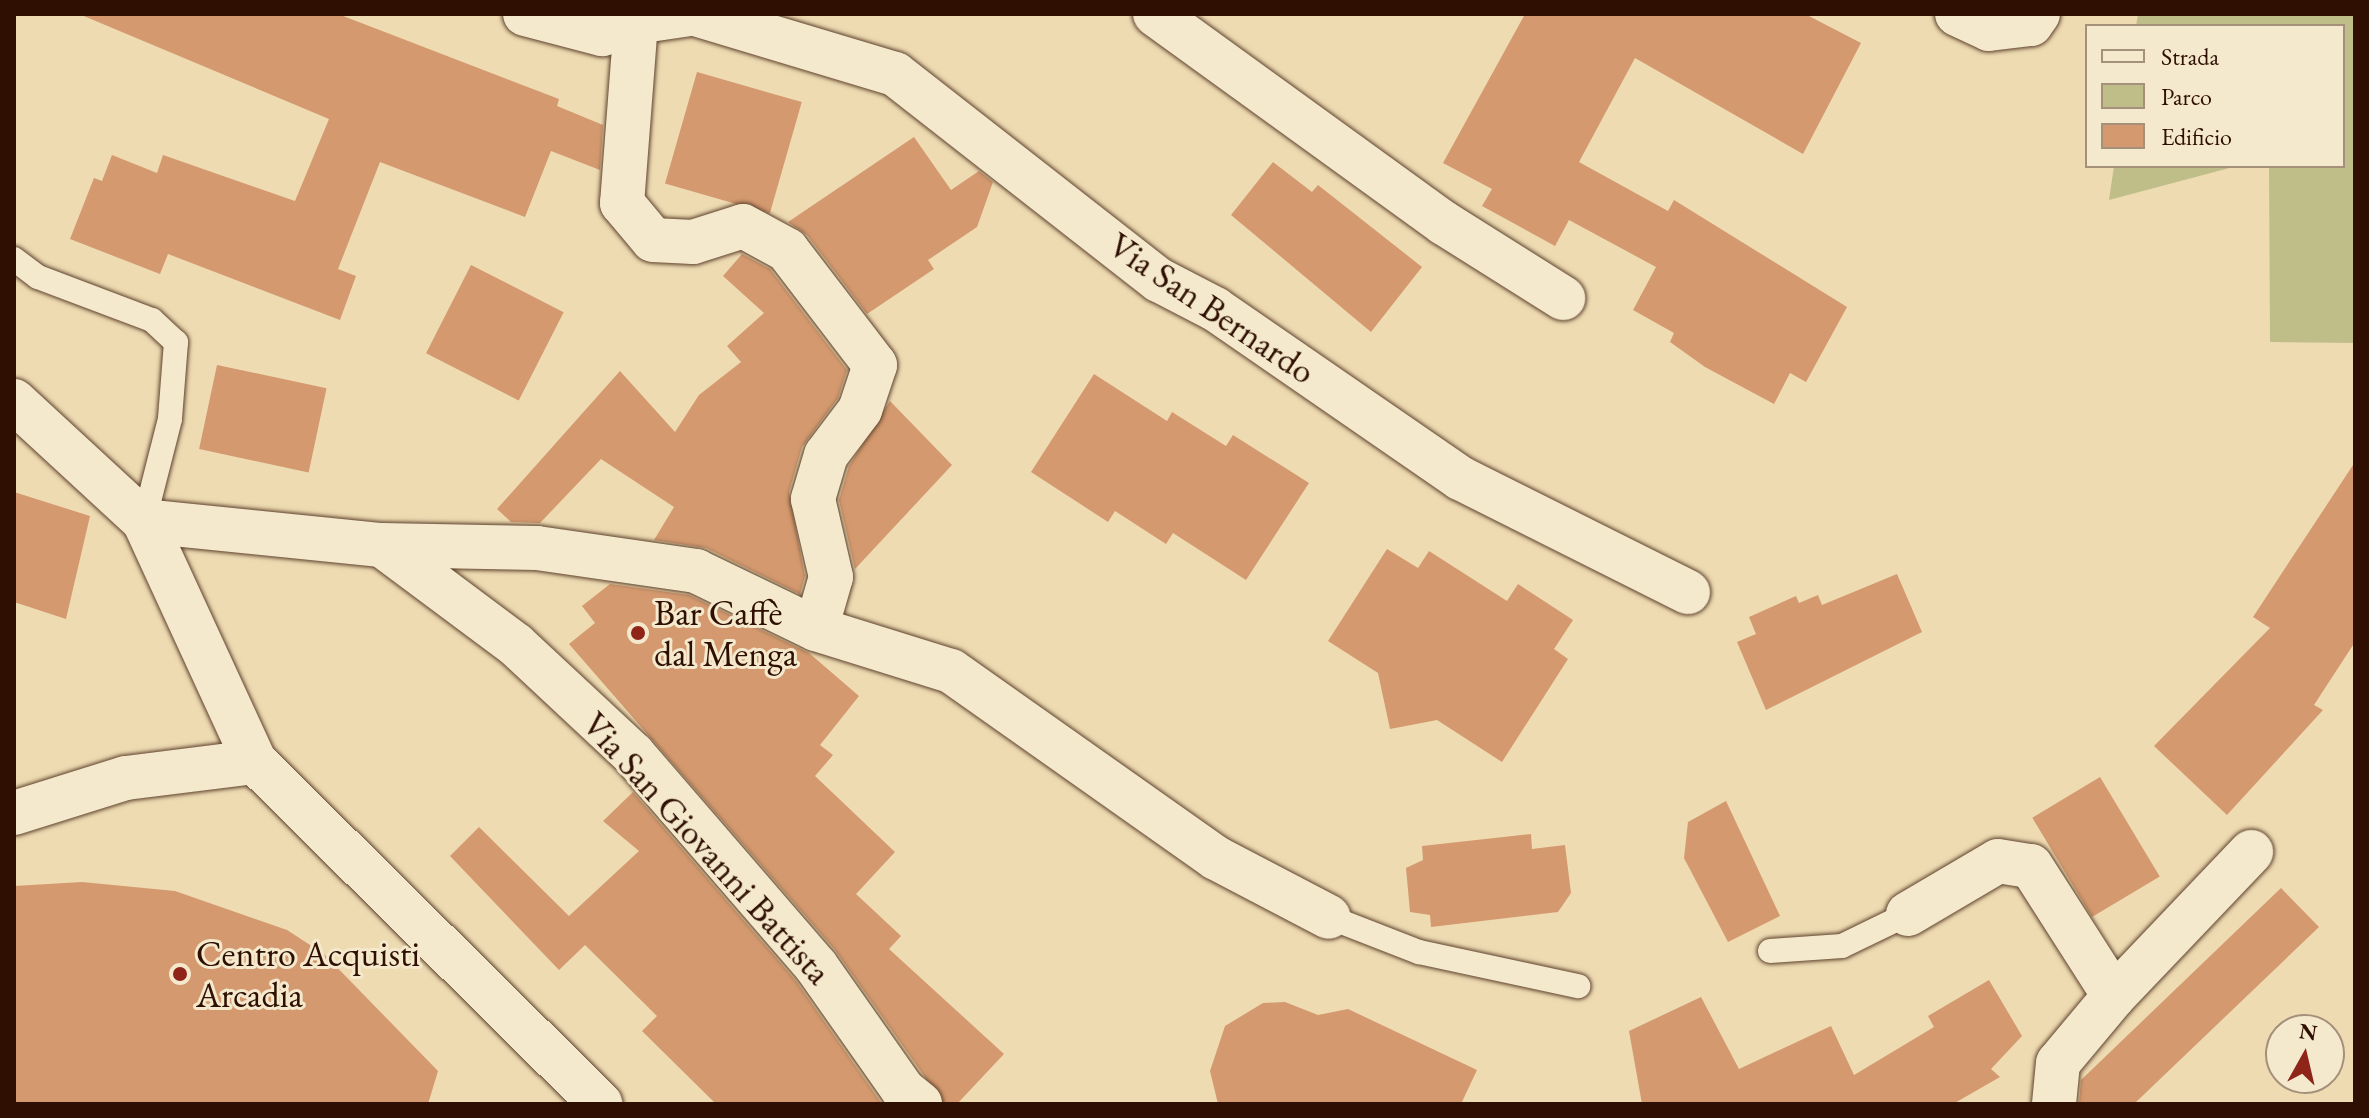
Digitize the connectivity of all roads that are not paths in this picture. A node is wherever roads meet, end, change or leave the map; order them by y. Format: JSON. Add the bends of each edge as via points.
{"nodes":[{"id":1,"x":525,"y":14,"type":"edge"},
{"id":2,"x":692,"y":14,"type":"edge"},
{"id":3,"x":1155,"y":14,"type":"edge"},
{"id":4,"x":1957,"y":14,"type":"edge"},
{"id":5,"x":2038,"y":14,"type":"edge"},
{"id":6,"x":637,"y":18,"type":"edge"},
{"id":7,"x":14,"y":259,"type":"edge"},
{"id":8,"x":1563,"y":298,"type":"dead end"},
{"id":9,"x":14,"y":401,"type":"edge"},
{"id":10,"x":144,"y":521,"type":"junction"},
{"id":11,"x":382,"y":545,"type":"junction"},
{"id":12,"x":1688,"y":592,"type":"dead end"},
{"id":13,"x":816,"y":629,"type":"junction"},
{"id":14,"x":255,"y":762,"type":"junction"},
{"id":15,"x":14,"y":813,"type":"edge"},
{"id":16,"x":2251,"y":852,"type":"dead end"},
{"id":17,"x":1908,"y":914,"type":"joint"},
{"id":18,"x":1329,"y":917,"type":"joint"},
{"id":19,"x":1770,"y":951,"type":"dead end"},
{"id":20,"x":1578,"y":986,"type":"dead end"},
{"id":21,"x":2114,"y":996,"type":"junction"},
{"id":22,"x":601,"y":1104,"type":"edge"},
{"id":23,"x":920,"y":1104,"type":"edge"},
{"id":24,"x":2054,"y":1104,"type":"edge"}],
"edges":[{"from":1,"to":6,"type":"street","name":"Via San Bernardo","via":[[602,34]]},
{"from":2,"to":6,"type":"street","name":"Via San Bernardo"},
{"from":2,"to":12,"type":"street","name":"Via San Bernardo","via":[[895,74],[1159,280],[1215,309],[1460,478]]},
{"from":3,"to":8,"type":"street","via":[[1444,223]]},
{"from":4,"to":5,"type":"street","via":[[1989,29],[2031,24]]},
{"from":6,"to":13,"type":"street","via":[[622,203],[653,240],[693,242],[743,226],[787,250],[875,365],[860,410],[826,455],[813,499],[831,577]]},
{"from":7,"to":10,"type":"lane","via":[[38,277],[152,320],[176,342],[170,419]]},
{"from":9,"to":10,"type":"street"},
{"from":10,"to":11,"type":"street"},
{"from":10,"to":14,"type":"street"},
{"from":11,"to":13,"type":"street","via":[[537,548],[696,571]]},
{"from":11,"to":23,"type":"street","name":"Via San Giovanni Battista","via":[[516,645],[633,754],[816,966],[903,1090]]},
{"from":13,"to":18,"type":"street","via":[[951,671],[1216,858]]},
{"from":14,"to":15,"type":"street","via":[[126,778]]},
{"from":14,"to":22,"type":"street"},
{"from":16,"to":21,"type":"street"},
{"from":17,"to":19,"type":"lane","via":[[1842,946]]},
{"from":17,"to":21,"type":"street","via":[[1998,861],[2031,866]]},
{"from":18,"to":20,"type":"lane","via":[[1419,952]]},
{"from":21,"to":24,"type":"street","via":[[2058,1063]]}]}
